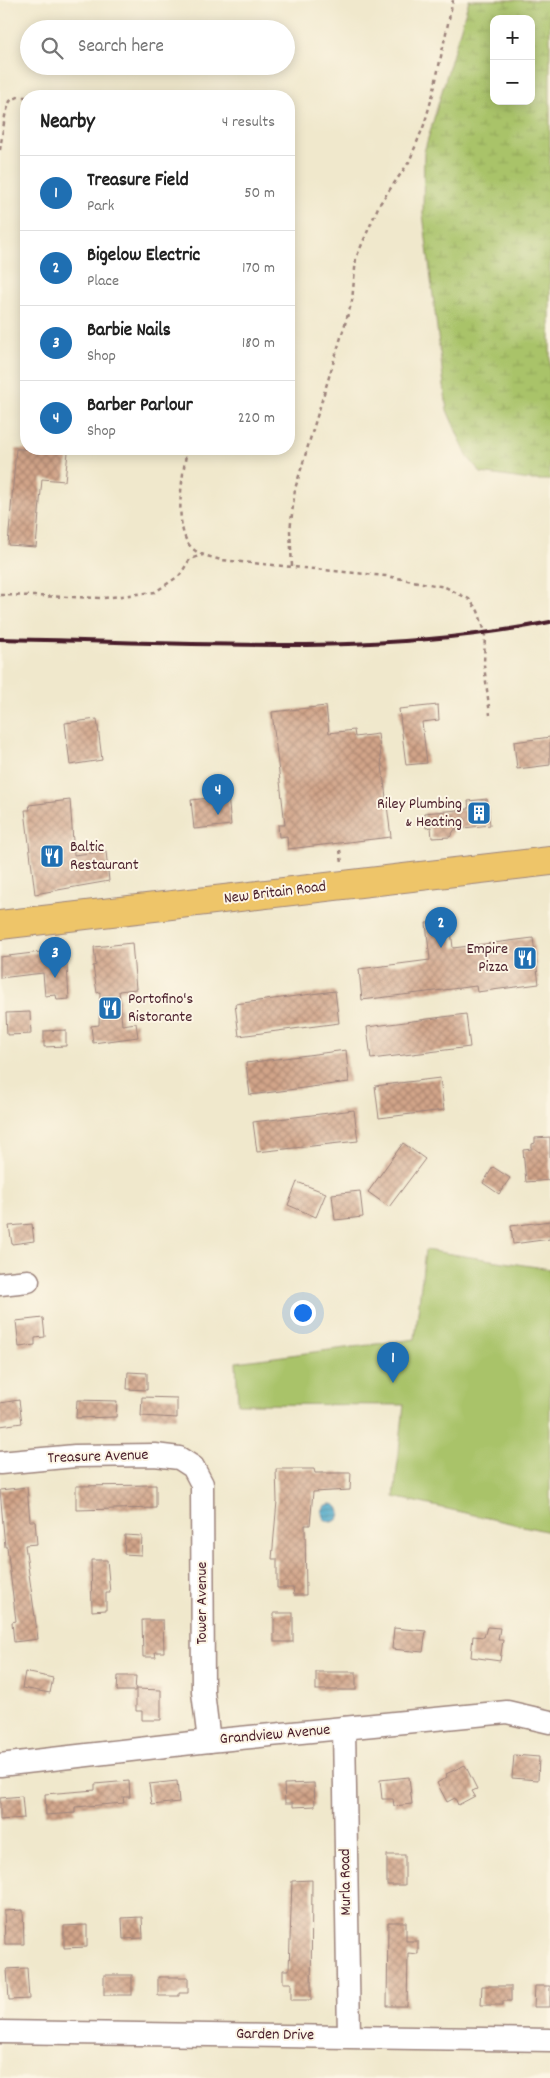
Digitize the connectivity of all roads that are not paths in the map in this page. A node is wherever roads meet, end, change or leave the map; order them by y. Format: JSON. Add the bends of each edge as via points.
{"nodes":[{"id":1,"x":550,"y":861,"type":"edge"},
{"id":2,"x":0,"y":925,"type":"edge"},
{"id":3,"x":28,"y":1281,"type":"dead end"},
{"id":4,"x":0,"y":1284,"type":"edge"},
{"id":5,"x":0,"y":1463,"type":"edge"},
{"id":6,"x":193,"y":1468,"type":"joint"},
{"id":7,"x":550,"y":1722,"type":"edge"},
{"id":8,"x":344,"y":1728,"type":"junction"},
{"id":9,"x":208,"y":1741,"type":"junction"},
{"id":10,"x":0,"y":1766,"type":"edge"},
{"id":11,"x":0,"y":2032,"type":"edge"},
{"id":12,"x":349,"y":2036,"type":"junction"},
{"id":13,"x":550,"y":2040,"type":"edge"}],
"edges":[{"from":1,"to":2,"type":"main road","name":"New Britain Road"},
{"from":3,"to":4,"type":"street"},
{"from":5,"to":6,"type":"street","name":"Treasure Avenue","via":[[75,1456],[155,1455],[179,1458]]},
{"from":6,"to":9,"type":"street","name":"Tower Avenue","via":[[202,1484],[203,1692]]},
{"from":7,"to":8,"type":"street","name":"Grandview Avenue","via":[[507,1712]]},
{"from":8,"to":9,"type":"street","name":"Grandview Avenue"},
{"from":8,"to":12,"type":"street","name":"Murla Road"},
{"from":9,"to":10,"type":"street","name":"Grandview Avenue"},
{"from":11,"to":12,"type":"street","name":"Garden Drive"},
{"from":12,"to":13,"type":"street","name":"Garden Drive"}]}
